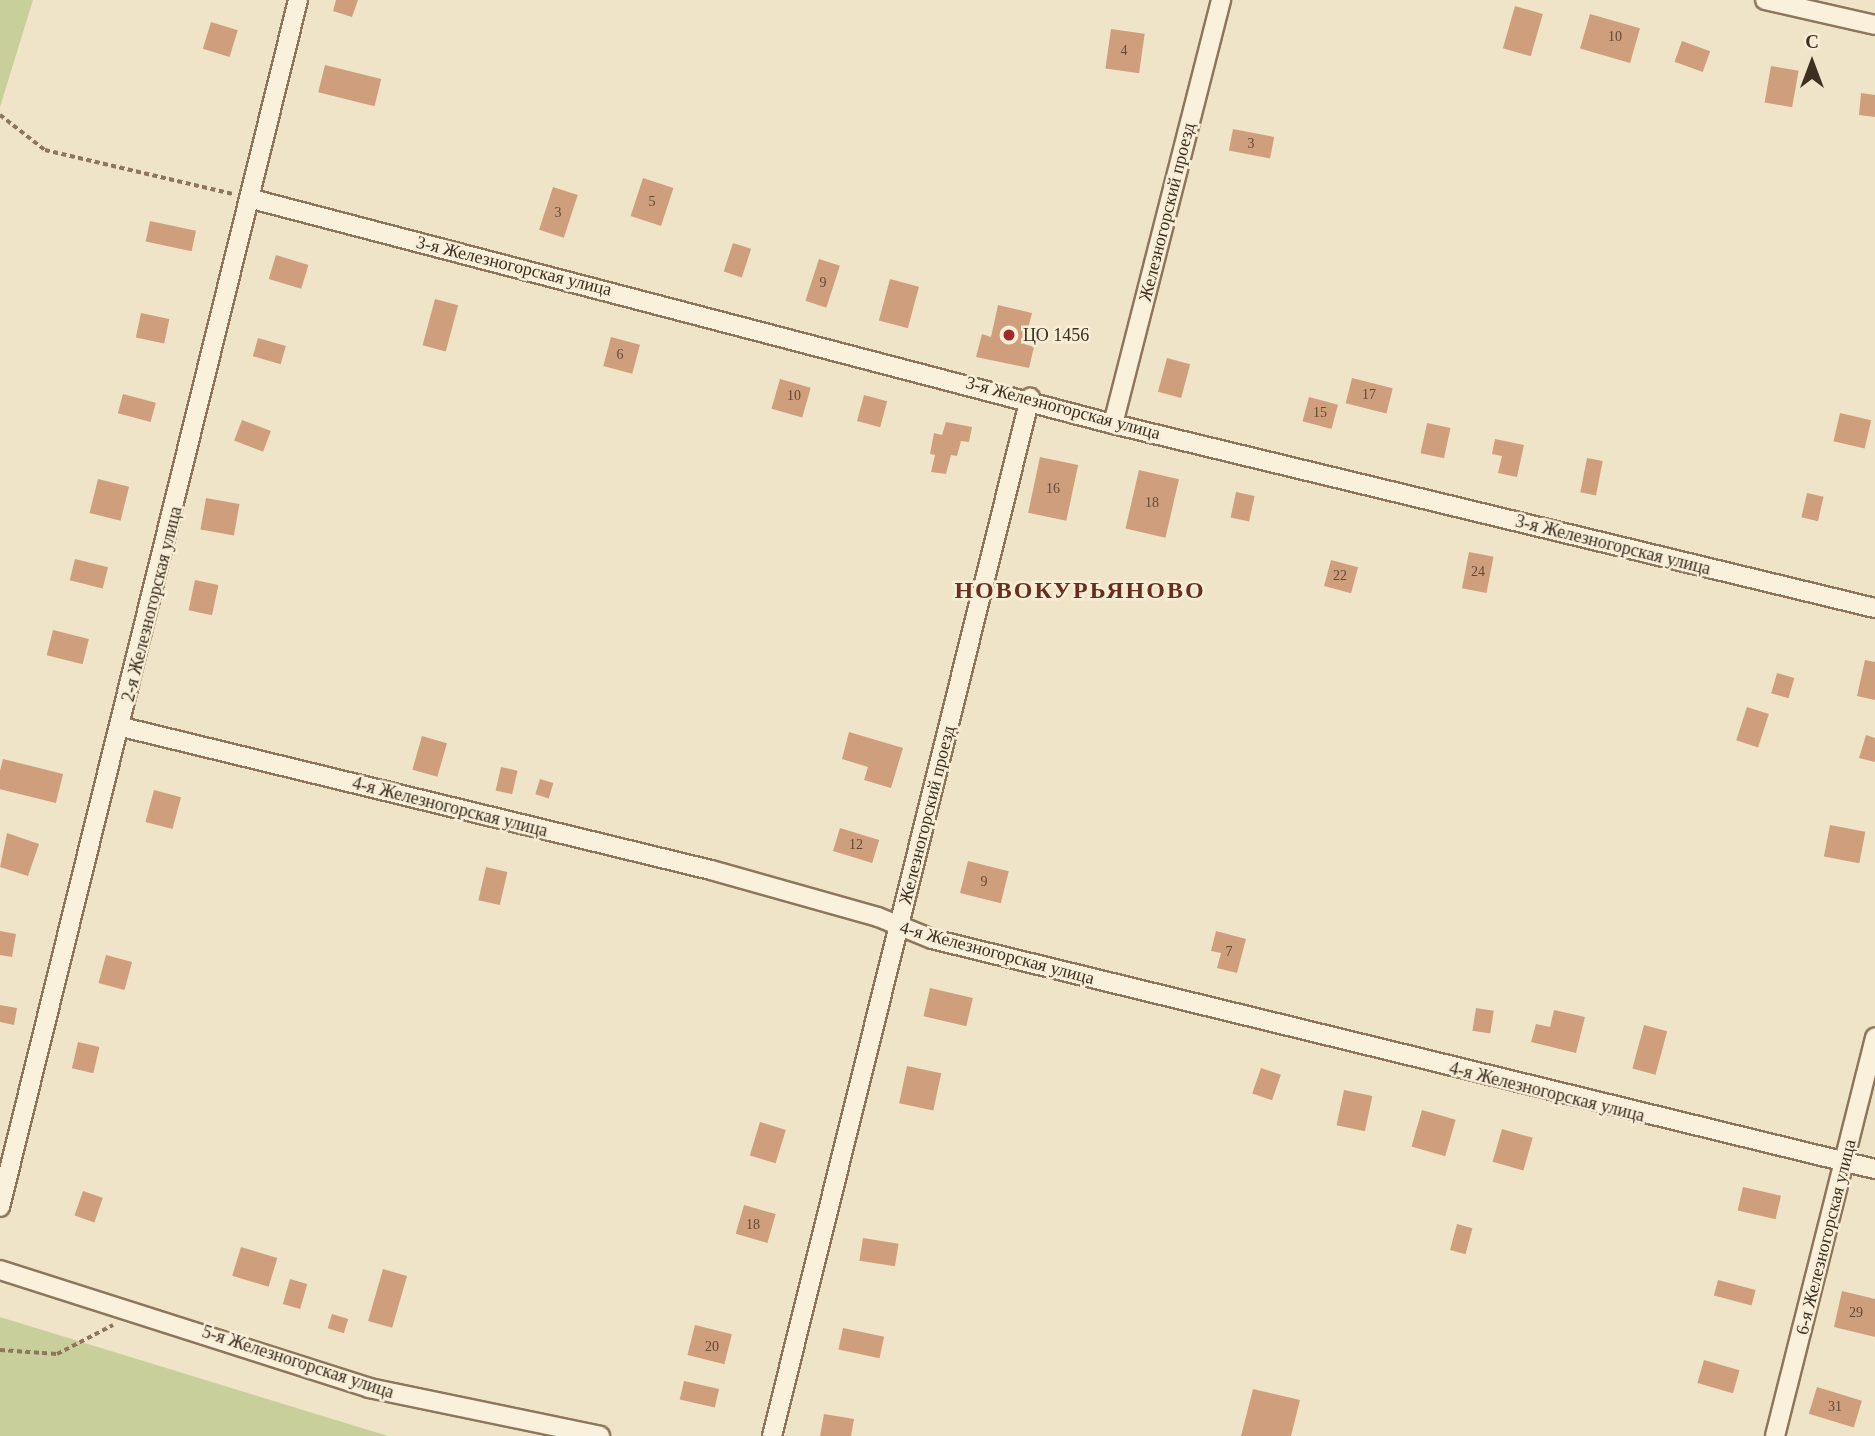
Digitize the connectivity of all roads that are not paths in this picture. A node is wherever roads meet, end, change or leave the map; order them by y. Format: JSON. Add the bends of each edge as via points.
{"nodes":[{"id":1,"x":298,"y":0,"type":"edge"},
{"id":2,"x":1221,"y":0,"type":"edge"},
{"id":3,"x":1765,"y":0,"type":"edge"},
{"id":4,"x":1875,"y":25,"type":"edge"},
{"id":5,"x":253,"y":199,"type":"junction"},
{"id":6,"x":1030,"y":398,"type":"junction"},
{"id":7,"x":1113,"y":424,"type":"junction"},
{"id":8,"x":1875,"y":608,"type":"edge"},
{"id":9,"x":122,"y":727,"type":"junction"},
{"id":10,"x":900,"y":928,"type":"junction"},
{"id":11,"x":1875,"y":1037,"type":"edge"},
{"id":12,"x":1844,"y":1164,"type":"junction"},
{"id":13,"x":1875,"y":1169,"type":"edge"},
{"id":14,"x":0,"y":1207,"type":"edge"},
{"id":15,"x":0,"y":1270,"type":"edge"},
{"id":16,"x":600,"y":1436,"type":"edge"},
{"id":17,"x":772,"y":1436,"type":"edge"},
{"id":18,"x":1775,"y":1436,"type":"edge"}],
"edges":[{"from":1,"to":5,"type":"street","name":"2-я Железногорская улица"},
{"from":2,"to":7,"type":"street","name":"Железногорский проезд"},
{"from":3,"to":4,"type":"street"},
{"from":5,"to":6,"type":"street","name":"3-я Железногорская улица"},
{"from":5,"to":9,"type":"street","name":"2-я Железногорская улица"},
{"from":6,"to":7,"type":"street","name":"3-я Железногорская улица"},
{"from":6,"to":10,"type":"street","name":"Железногорский проезд"},
{"from":7,"to":8,"type":"street","name":"3-я Железногорская улица"},
{"from":9,"to":10,"type":"street","name":"4-я Железногорская улица","via":[[711,870]]},
{"from":9,"to":14,"type":"street","name":"2-я Железногорская улица"},
{"from":10,"to":12,"type":"street","name":"4-я Железногорская улица"},
{"from":10,"to":17,"type":"street","name":"Железногорский проезд"},
{"from":11,"to":12,"type":"street","name":"6-я Железногорская улица"},
{"from":12,"to":13,"type":"street","name":"4-я Железногорская улица"},
{"from":12,"to":18,"type":"street","name":"6-я Железногорская улица"},
{"from":15,"to":16,"type":"street","name":"5-я Железногорская улица","via":[[139,1310],[369,1388]]}]}
